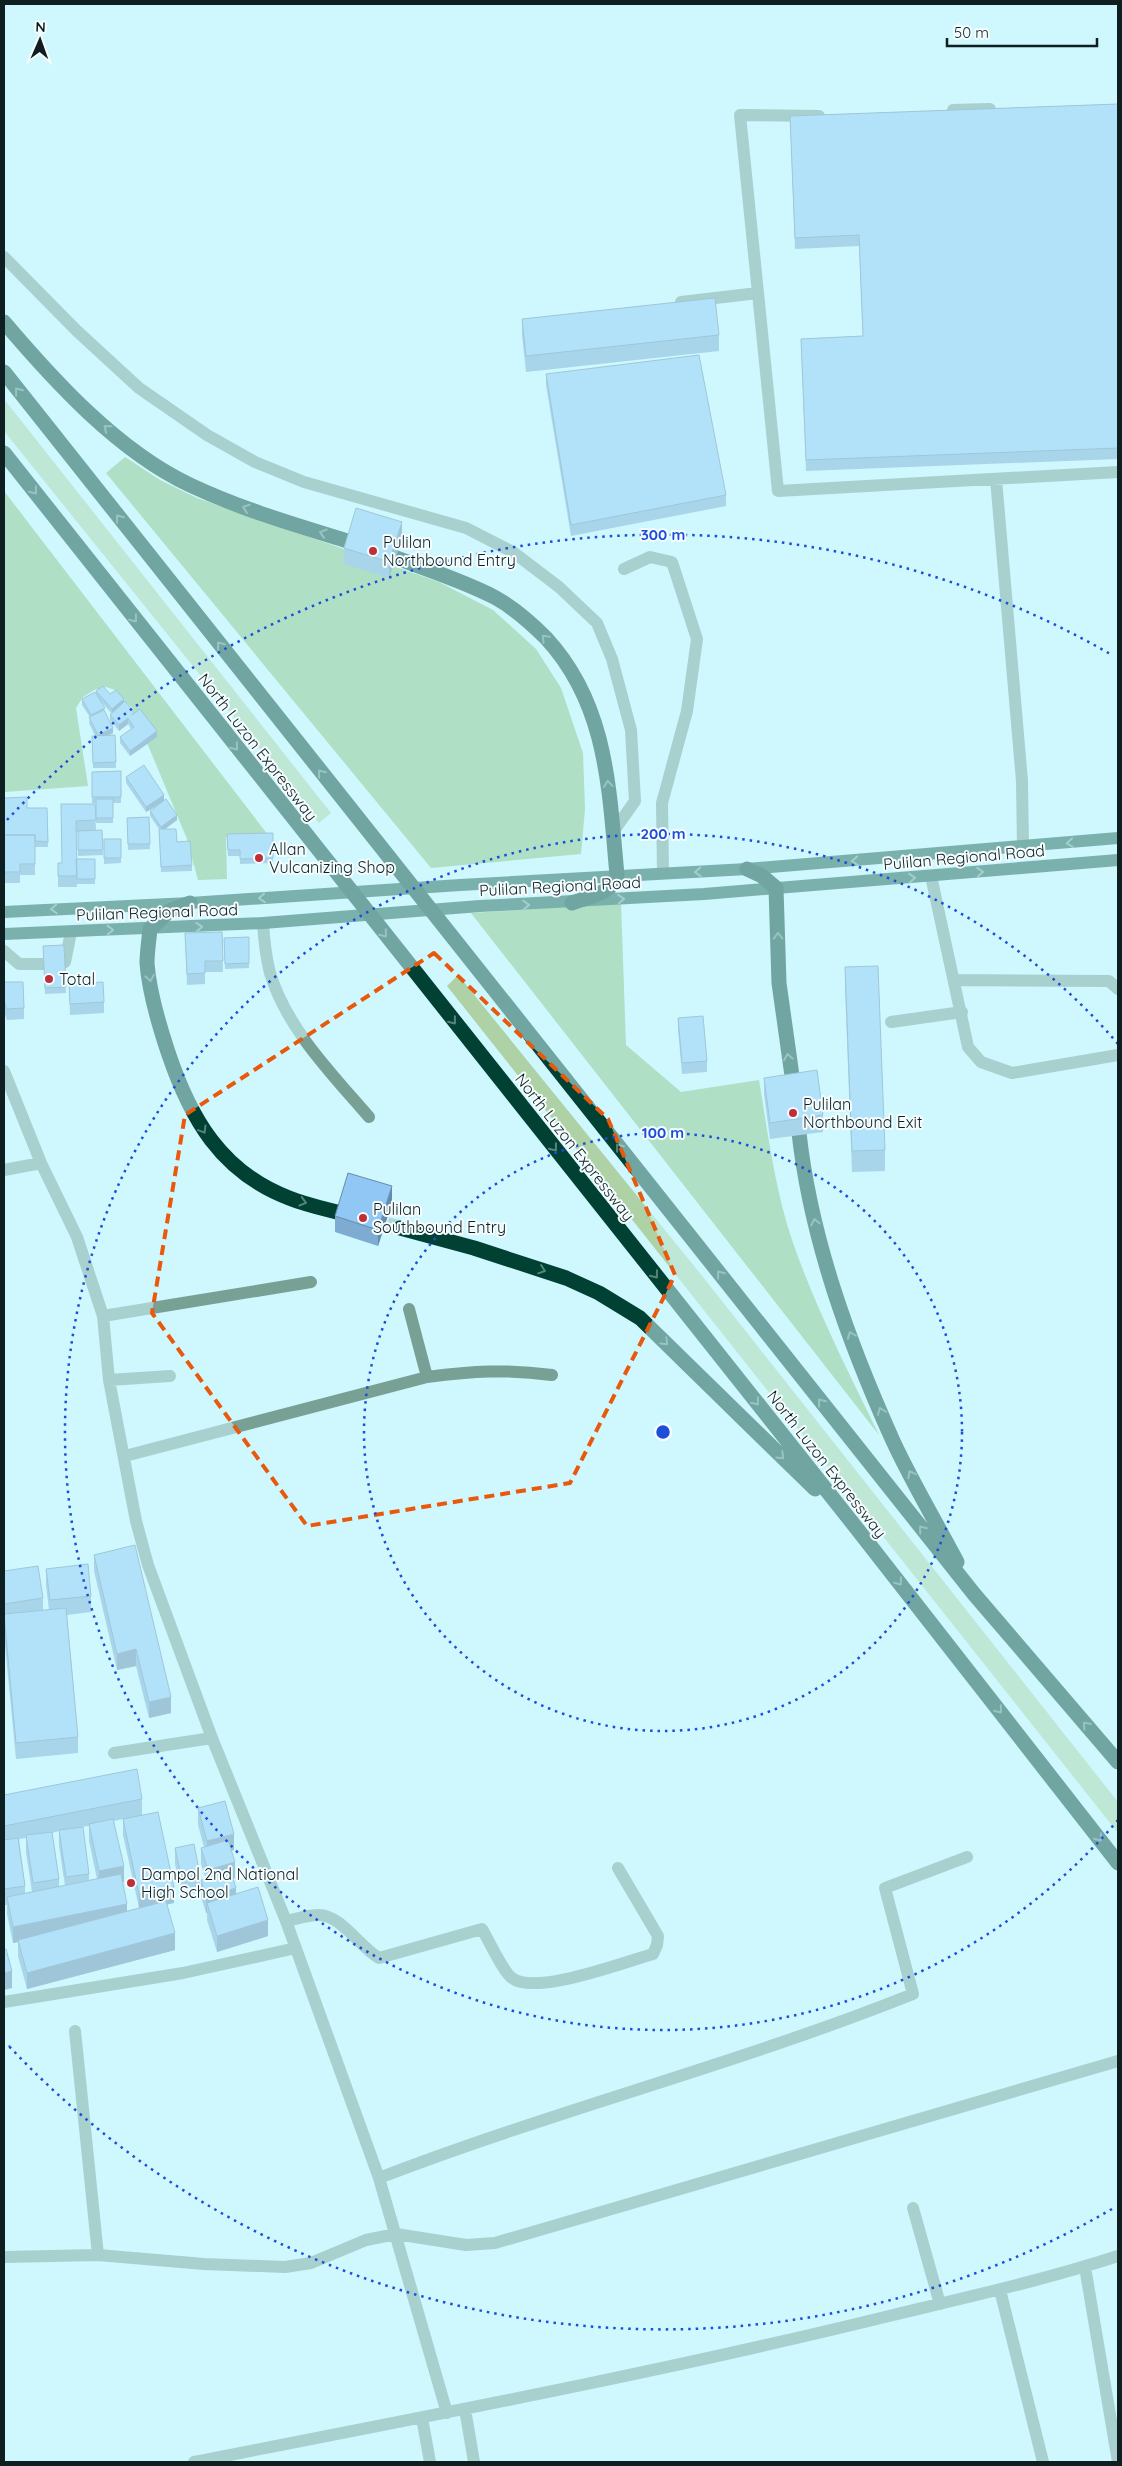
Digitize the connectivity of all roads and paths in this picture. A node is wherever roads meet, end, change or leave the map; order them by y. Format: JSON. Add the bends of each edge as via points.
{"nodes":[{"id":1,"x":1002,"y":108,"type":"edge"},
{"id":2,"x":830,"y":116,"type":"edge"},
{"id":3,"x":930,"y":118,"type":"edge"},
{"id":4,"x":4,"y":257,"type":"edge"},
{"id":5,"x":758,"y":293,"type":"junction"},
{"id":6,"x":672,"y":303,"type":"edge"},
{"id":7,"x":4,"y":322,"type":"edge"},
{"id":8,"x":4,"y":372,"type":"edge"},
{"id":9,"x":4,"y":453,"type":"edge"},
{"id":10,"x":1118,"y":472,"type":"edge"},
{"id":11,"x":996,"y":479,"type":"junction"},
{"id":12,"x":354,"y":543,"type":"edge"},
{"id":13,"x":394,"y":557,"type":"edge"},
{"id":14,"x":624,"y":568,"type":"dead end"},
{"id":15,"x":613,"y":832,"type":"junction"},
{"id":16,"x":1118,"y":838,"type":"edge"},
{"id":17,"x":1023,"y":847,"type":"junction"},
{"id":18,"x":1118,"y":860,"type":"edge"},
{"id":19,"x":746,"y":869,"type":"junction"},
{"id":20,"x":663,"y":873,"type":"junction"},
{"id":21,"x":617,"y":876,"type":"junction"},
{"id":22,"x":931,"y":876,"type":"junction"},
{"id":23,"x":776,"y":888,"type":"junction"},
{"id":24,"x":190,"y":903,"type":"junction"},
{"id":25,"x":572,"y":903,"type":"junction"},
{"id":26,"x":4,"y":912,"type":"edge"},
{"id":27,"x":263,"y":923,"type":"junction"},
{"id":28,"x":150,"y":929,"type":"junction"},
{"id":29,"x":71,"y":932,"type":"junction"},
{"id":30,"x":4,"y":934,"type":"edge"},
{"id":31,"x":4,"y":951,"type":"edge"},
{"id":32,"x":65,"y":962,"type":"edge"},
{"id":33,"x":43,"y":964,"type":"edge"},
{"id":34,"x":954,"y":980,"type":"junction"},
{"id":35,"x":1118,"y":989,"type":"edge"},
{"id":36,"x":962,"y":1012,"type":"junction"},
{"id":37,"x":891,"y":1022,"type":"dead end"},
{"id":38,"x":1118,"y":1055,"type":"edge"},
{"id":39,"x":4,"y":1071,"type":"edge"},
{"id":40,"x":7,"y":1089,"type":"edge"},
{"id":41,"x":794,"y":1090,"type":"edge"},
{"id":42,"x":369,"y":1117,"type":"dead end"},
{"id":43,"x":799,"y":1133,"type":"edge"},
{"id":44,"x":41,"y":1163,"type":"junction"},
{"id":45,"x":4,"y":1170,"type":"edge"},
{"id":46,"x":351,"y":1216,"type":"tunnel mouth"},
{"id":47,"x":400,"y":1228,"type":"tunnel mouth"},
{"id":48,"x":311,"y":1282,"type":"dead end"},
{"id":49,"x":409,"y":1308,"type":"dead end"},
{"id":50,"x":104,"y":1316,"type":"junction"},
{"id":51,"x":552,"y":1375,"type":"dead end"},
{"id":52,"x":170,"y":1376,"type":"dead end"},
{"id":53,"x":426,"y":1377,"type":"junction"},
{"id":54,"x":109,"y":1380,"type":"junction"},
{"id":55,"x":125,"y":1456,"type":"junction"},
{"id":56,"x":858,"y":1530,"type":"junction"},
{"id":57,"x":974,"y":1594,"type":"junction"},
{"id":58,"x":212,"y":1738,"type":"junction"},
{"id":59,"x":114,"y":1753,"type":"dead end"},
{"id":60,"x":1118,"y":1762,"type":"edge"},
{"id":61,"x":967,"y":1857,"type":"dead end"},
{"id":62,"x":1118,"y":1863,"type":"edge"},
{"id":63,"x":618,"y":1868,"type":"dead end"},
{"id":64,"x":286,"y":1921,"type":"junction"},
{"id":65,"x":296,"y":1948,"type":"junction"},
{"id":66,"x":4,"y":2002,"type":"edge"},
{"id":67,"x":75,"y":2031,"type":"dead end"},
{"id":68,"x":1118,"y":2061,"type":"edge"},
{"id":69,"x":379,"y":2178,"type":"junction"},
{"id":70,"x":913,"y":2208,"type":"dead end"},
{"id":71,"x":396,"y":2234,"type":"junction"},
{"id":72,"x":98,"y":2255,"type":"junction"},
{"id":73,"x":1118,"y":2256,"type":"edge"},
{"id":74,"x":4,"y":2257,"type":"edge"},
{"id":75,"x":1085,"y":2267,"type":"junction"},
{"id":76,"x":1000,"y":2290,"type":"junction"},
{"id":77,"x":940,"y":2304,"type":"junction"},
{"id":78,"x":464,"y":2409,"type":"junction"},
{"id":79,"x":447,"y":2413,"type":"junction"},
{"id":80,"x":422,"y":2418,"type":"junction"},
{"id":81,"x":194,"y":2462,"type":"edge"},
{"id":82,"x":430,"y":2462,"type":"edge"},
{"id":83,"x":474,"y":2462,"type":"edge"},
{"id":84,"x":1043,"y":2462,"type":"edge"},
{"id":85,"x":1118,"y":2462,"type":"edge"}],
"edges":[{"from":1,"to":3,"type":"street","via":[[953,110],[953,117]]},
{"from":2,"to":5,"type":"street","via":[[740,115]]},
{"from":4,"to":15,"type":"street","via":[[139,388],[207,435],[255,462],[304,482],[466,528],[513,552],[572,599],[597,623],[612,660],[631,730],[635,801]]},
{"from":5,"to":6,"type":"street"},
{"from":5,"to":11,"type":"street","via":[[778,491]]},
{"from":12,"to":7,"type":"highway","one_way":true,"via":[[240,506],[188,484],[143,457],[88,413]]},
{"from":57,"to":8,"type":"highway","name":"North Luzon Expressway","one_way":true},
{"from":9,"to":56,"type":"highway","name":"North Luzon Expressway","one_way":true},
{"from":10,"to":11,"type":"street"},
{"from":11,"to":17,"type":"street","via":[[1022,781]]},
{"from":15,"to":13,"type":"highway","one_way":true,"via":[[608,776],[595,720],[579,682],[558,651],[533,625],[497,599]]},
{"from":14,"to":20,"type":"street","via":[[650,557],[672,562],[697,639],[687,711],[662,802]]},
{"from":15,"to":21,"type":"highway"},
{"from":16,"to":17,"type":"main road","name":"Pulilan Regional Road","one_way":true},
{"from":17,"to":19,"type":"main road","name":"Pulilan Regional Road","one_way":true},
{"from":22,"to":18,"type":"main road","name":"Pulilan Regional Road","one_way":true},
{"from":19,"to":20,"type":"main road","name":"Pulilan Regional Road","one_way":true},
{"from":19,"to":23,"type":"highway","via":[[762,876]]},
{"from":20,"to":21,"type":"main road","name":"Pulilan Regional Road"},
{"from":21,"to":24,"type":"main road","name":"Pulilan Regional Road","one_way":true},
{"from":21,"to":25,"type":"highway","via":[[608,890]]},
{"from":23,"to":22,"type":"main road","name":"Pulilan Regional Road","one_way":true},
{"from":22,"to":34,"type":"street"},
{"from":25,"to":23,"type":"main road","name":"Pulilan Regional Road","one_way":true},
{"from":41,"to":23,"type":"highway","one_way":true,"via":[[779,984]]},
{"from":24,"to":26,"type":"main road","name":"Pulilan Regional Road","one_way":true},
{"from":24,"to":28,"type":"highway","via":[[170,911]]},
{"from":27,"to":25,"type":"main road","name":"Pulilan Regional Road","one_way":true,"via":[[375,913]]},
{"from":28,"to":27,"type":"main road","name":"Pulilan Regional Road","one_way":true},
{"from":27,"to":42,"type":"street","via":[[270,971],[287,1011],[321,1060]]},
{"from":29,"to":28,"type":"main road","name":"Pulilan Regional Road","one_way":true},
{"from":28,"to":46,"type":"highway","one_way":true,"via":[[147,963],[163,1037],[177,1081],[208,1140],[232,1163],[288,1198]]},
{"from":29,"to":30,"type":"main road","name":"Pulilan Regional Road"},
{"from":29,"to":32,"type":"street"},
{"from":31,"to":33,"type":"street","via":[[19,964]]},
{"from":34,"to":35,"type":"street","via":[[1109,981]]},
{"from":34,"to":36,"type":"street"},
{"from":36,"to":37,"type":"street"},
{"from":36,"to":38,"type":"street","via":[[968,1047],[981,1062],[1012,1073]]},
{"from":39,"to":40,"type":"street"},
{"from":40,"to":44,"type":"street"},
{"from":57,"to":43,"type":"highway","one_way":true,"via":[[894,1442],[826,1270],[804,1174]]},
{"from":44,"to":45,"type":"street"},
{"from":44,"to":50,"type":"street","via":[[77,1237]]},
{"from":47,"to":56,"type":"highway","one_way":true,"via":[[483,1250],[566,1278],[640,1318]]},
{"from":48,"to":50,"type":"street"},
{"from":49,"to":53,"type":"street"},
{"from":50,"to":54,"type":"street"},
{"from":51,"to":53,"type":"street","via":[[517,1370],[476,1370]]},
{"from":52,"to":54,"type":"street"},
{"from":53,"to":55,"type":"street"},
{"from":54,"to":55,"type":"street"},
{"from":55,"to":58,"type":"street","via":[[136,1521],[148,1565]]},
{"from":56,"to":62,"type":"highway","name":"North Luzon Expressway","one_way":true},
{"from":60,"to":57,"type":"highway","name":"North Luzon Expressway","one_way":true},
{"from":58,"to":59,"type":"street"},
{"from":58,"to":64,"type":"street"},
{"from":61,"to":69,"type":"street","via":[[885,1888],[913,1994],[840,2023],[466,2144]]},
{"from":63,"to":64,"type":"street","via":[[658,1936],[653,1954],[554,1982],[524,1984],[510,1978],[482,1928],[379,1958],[368,1952],[340,1922],[320,1914]]},
{"from":64,"to":65,"type":"street"},
{"from":65,"to":66,"type":"street","via":[[183,1973]]},
{"from":65,"to":69,"type":"street"},
{"from":67,"to":72,"type":"street"},
{"from":68,"to":71,"type":"street","via":[[496,2242],[466,2246]]},
{"from":69,"to":71,"type":"street"},
{"from":70,"to":77,"type":"street"},
{"from":71,"to":72,"type":"street","via":[[366,2240],[311,2262],[285,2267]]},
{"from":71,"to":79,"type":"street"},
{"from":72,"to":74,"type":"street"},
{"from":73,"to":75,"type":"street"},
{"from":75,"to":76,"type":"street"},
{"from":75,"to":85,"type":"street"},
{"from":76,"to":77,"type":"street"},
{"from":76,"to":84,"type":"street"},
{"from":77,"to":78,"type":"street","via":[[767,2346]]},
{"from":78,"to":79,"type":"street"},
{"from":78,"to":83,"type":"street"},
{"from":79,"to":80,"type":"street"},
{"from":80,"to":81,"type":"street"},
{"from":80,"to":82,"type":"street"}]}
